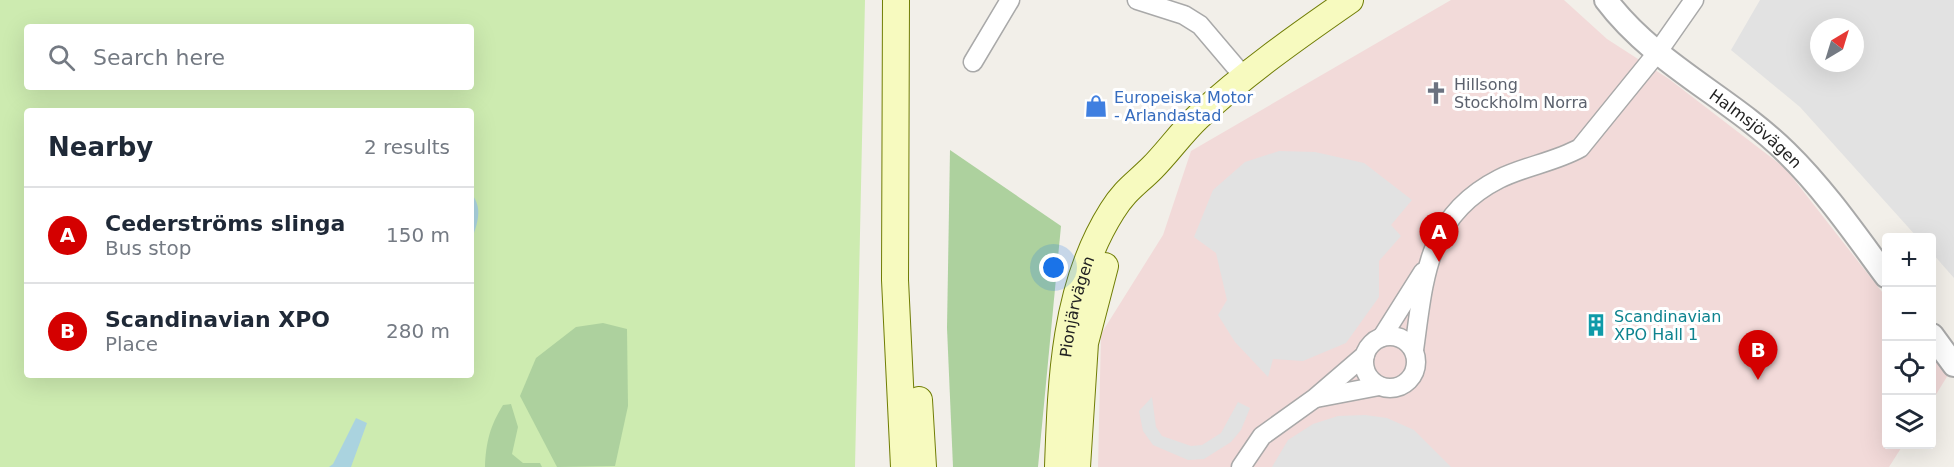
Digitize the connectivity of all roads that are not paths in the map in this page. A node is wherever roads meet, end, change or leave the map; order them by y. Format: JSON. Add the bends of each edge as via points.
{"nodes":[{"id":1,"x":896,"y":0,"type":"edge"},
{"id":2,"x":1010,"y":0,"type":"edge"},
{"id":3,"x":1137,"y":0,"type":"edge"},
{"id":4,"x":1350,"y":0,"type":"edge"},
{"id":5,"x":1606,"y":0,"type":"edge"},
{"id":6,"x":1694,"y":0,"type":"edge"},
{"id":7,"x":1657,"y":53,"type":"junction"},
{"id":8,"x":973,"y":62,"type":"dead end"},
{"id":9,"x":897,"y":74,"type":"junction"},
{"id":10,"x":1245,"y":78,"type":"junction"},
{"id":11,"x":1151,"y":169,"type":"junction"},
{"id":12,"x":1426,"y":268,"type":"junction"},
{"id":13,"x":1882,"y":270,"type":"edge"},
{"id":14,"x":1382,"y":337,"type":"junction"},
{"id":15,"x":1936,"y":340,"type":"edge"},
{"id":16,"x":1414,"y":350,"type":"junction"},
{"id":17,"x":1365,"y":355,"type":"junction"},
{"id":18,"x":1954,"y":365,"type":"edge"},
{"id":19,"x":1379,"y":386,"type":"junction"},
{"id":20,"x":1315,"y":398,"type":"junction"},
{"id":21,"x":904,"y":467,"type":"edge"},
{"id":22,"x":922,"y":467,"type":"edge"},
{"id":23,"x":1058,"y":467,"type":"edge"},
{"id":24,"x":1077,"y":467,"type":"edge"},
{"id":25,"x":1241,"y":467,"type":"edge"}],
"edges":[{"from":1,"to":9,"type":"main road"},
{"from":2,"to":8,"type":"street"},
{"from":3,"to":10,"type":"street","via":[[1184,15],[1200,25]]},
{"from":4,"to":10,"type":"main road","name":"Pionjärvägen"},
{"from":5,"to":7,"type":"street","name":"Halmsjövägen"},
{"from":6,"to":7,"type":"street"},
{"from":7,"to":12,"type":"street","via":[[1580,148],[1500,178],[1467,200],[1445,227]]},
{"from":7,"to":13,"type":"street","name":"Halmsjövägen","via":[[1786,152]]},
{"from":9,"to":21,"type":"main road","via":[[895,280]]},
{"from":9,"to":22,"type":"main road"},
{"from":10,"to":11,"type":"main road","name":"Pionjärvägen","via":[[1198,117]]},
{"from":11,"to":23,"type":"main road","name":"Pionjärvägen","via":[[1132,184],[1112,211],[1085,273],[1065,349]]},
{"from":11,"to":24,"type":"main road","name":"Pionjärvägen","via":[[1144,190],[1110,252],[1098,289],[1085,343]]},
{"from":12,"to":14,"type":"street"},
{"from":12,"to":16,"type":"street"},
{"from":14,"to":16,"type":"street","via":[[1400,337]]},
{"from":14,"to":17,"type":"street","via":[[1373,342]]},
{"from":15,"to":18,"type":"street"},
{"from":16,"to":19,"type":"street","via":[[1417,360],[1409,381],[1400,387]]},
{"from":17,"to":19,"type":"street","via":[[1366,372]]},
{"from":17,"to":20,"type":"street"},
{"from":19,"to":20,"type":"street"},
{"from":20,"to":25,"type":"street","via":[[1262,436]]}]}
